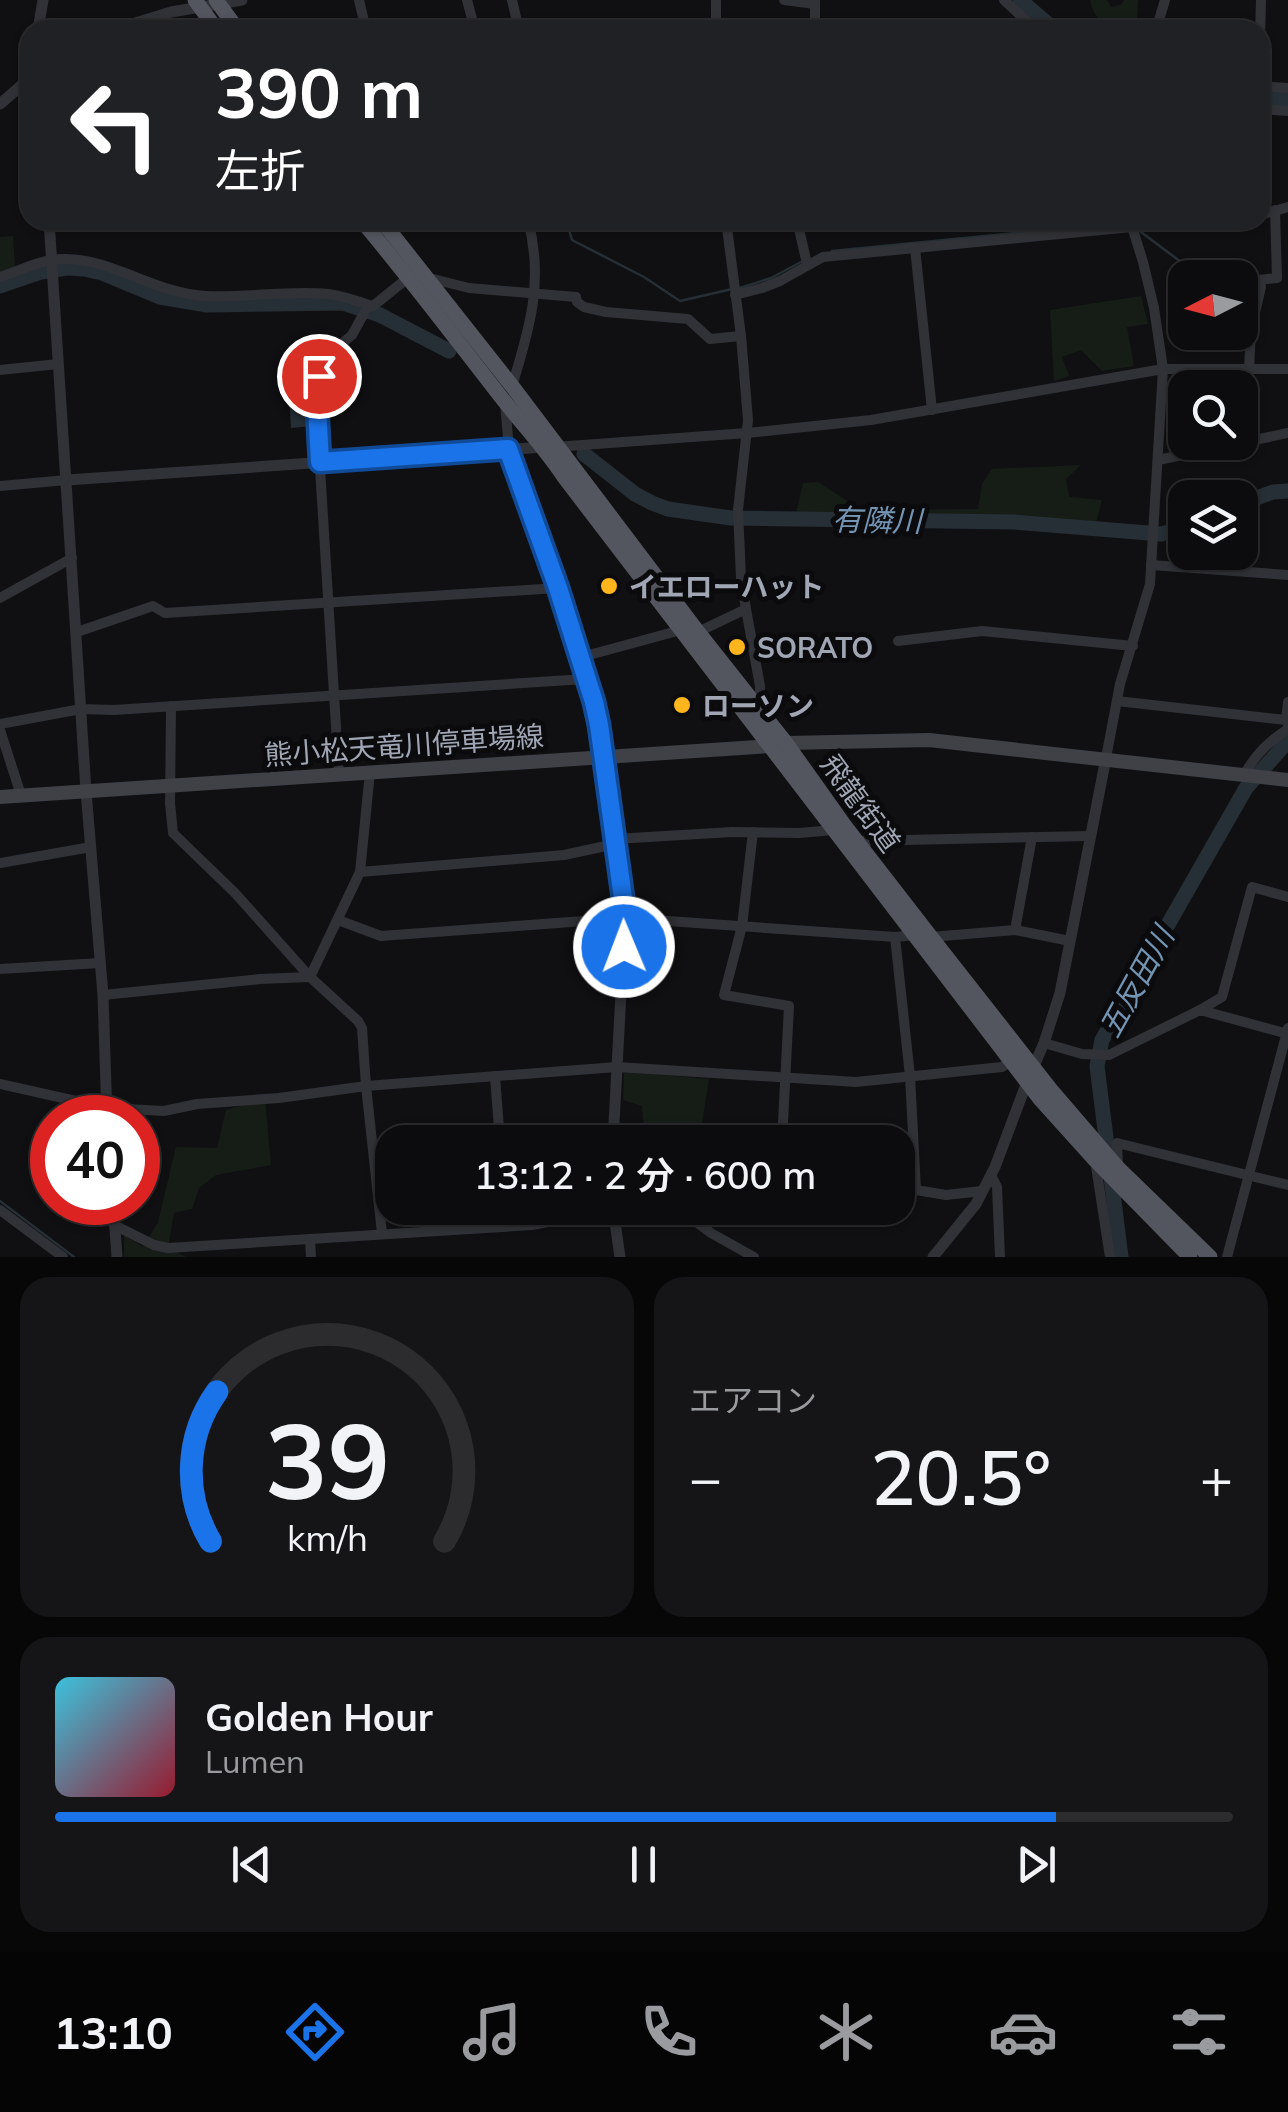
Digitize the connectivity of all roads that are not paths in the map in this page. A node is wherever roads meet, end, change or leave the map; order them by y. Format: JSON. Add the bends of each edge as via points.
{"nodes":[{"id":1,"x":242,"y":0,"type":"edge"},
{"id":2,"x":784,"y":0,"type":"edge"},
{"id":3,"x":1004,"y":0,"type":"edge"},
{"id":4,"x":815,"y":2,"type":"edge"},
{"id":5,"x":208,"y":3,"type":"edge"},
{"id":6,"x":145,"y":20,"type":"edge"},
{"id":7,"x":227,"y":20,"type":"edge"},
{"id":8,"x":1025,"y":20,"type":"edge"},
{"id":9,"x":20,"y":87,"type":"edge"},
{"id":10,"x":0,"y":104,"type":"edge"},
{"id":11,"x":1288,"y":207,"type":"edge"},
{"id":12,"x":1276,"y":210,"type":"junction"},
{"id":13,"x":1270,"y":212,"type":"edge"},
{"id":14,"x":51,"y":230,"type":"edge"},
{"id":15,"x":371,"y":230,"type":"edge"},
{"id":16,"x":386,"y":230,"type":"edge"},
{"id":17,"x":530,"y":230,"type":"edge"},
{"id":18,"x":727,"y":230,"type":"edge"},
{"id":19,"x":799,"y":230,"type":"edge"},
{"id":20,"x":1077,"y":230,"type":"edge"},
{"id":21,"x":1133,"y":230,"type":"edge"},
{"id":22,"x":915,"y":248,"type":"junction"},
{"id":23,"x":806,"y":260,"type":"junction"},
{"id":24,"x":52,"y":267,"type":"junction"},
{"id":25,"x":0,"y":277,"type":"edge"},
{"id":26,"x":416,"y":277,"type":"junction"},
{"id":27,"x":735,"y":290,"type":"junction"},
{"id":28,"x":535,"y":292,"type":"junction"},
{"id":29,"x":371,"y":306,"type":"junction"},
{"id":30,"x":740,"y":336,"type":"junction"},
{"id":31,"x":58,"y":364,"type":"junction"},
{"id":32,"x":1163,"y":369,"type":"junction"},
{"id":33,"x":1249,"y":369,"type":"junction"},
{"id":34,"x":1288,"y":369,"type":"edge"},
{"id":35,"x":0,"y":370,"type":"edge"},
{"id":36,"x":512,"y":386,"type":"junction"},
{"id":37,"x":505,"y":402,"type":"junction"},
{"id":38,"x":932,"y":410,"type":"junction"},
{"id":39,"x":1288,"y":432,"type":"edge"},
{"id":40,"x":747,"y":434,"type":"junction"},
{"id":41,"x":551,"y":447,"type":"junction"},
{"id":42,"x":508,"y":449,"type":"junction"},
{"id":43,"x":1158,"y":460,"type":"junction"},
{"id":44,"x":320,"y":462,"type":"junction"},
{"id":45,"x":66,"y":480,"type":"junction"},
{"id":46,"x":0,"y":486,"type":"edge"},
{"id":47,"x":72,"y":558,"type":"junction"},
{"id":48,"x":1151,"y":565,"type":"junction"},
{"id":49,"x":1288,"y":575,"type":"edge"},
{"id":50,"x":558,"y":588,"type":"junction"},
{"id":51,"x":0,"y":598,"type":"edge"},
{"id":52,"x":328,"y":602,"type":"junction"},
{"id":53,"x":746,"y":609,"type":"junction"},
{"id":54,"x":681,"y":630,"type":"junction"},
{"id":55,"x":77,"y":632,"type":"junction"},
{"id":56,"x":698,"y":632,"type":"junction"},
{"id":57,"x":898,"y":641,"type":"dead end"},
{"id":58,"x":1133,"y":646,"type":"junction"},
{"id":59,"x":578,"y":658,"type":"junction"},
{"id":60,"x":585,"y":680,"type":"junction"},
{"id":61,"x":334,"y":696,"type":"junction"},
{"id":62,"x":1117,"y":701,"type":"junction"},
{"id":63,"x":1288,"y":702,"type":"edge"},
{"id":64,"x":171,"y":706,"type":"junction"},
{"id":65,"x":81,"y":708,"type":"junction"},
{"id":66,"x":760,"y":709,"type":"junction"},
{"id":67,"x":1287,"y":724,"type":"edge"},
{"id":68,"x":0,"y":727,"type":"edge"},
{"id":69,"x":778,"y":745,"type":"junction"},
{"id":70,"x":603,"y":757,"type":"junction"},
{"id":71,"x":1106,"y":758,"type":"junction"},
{"id":72,"x":370,"y":772,"type":"junction"},
{"id":73,"x":339,"y":774,"type":"junction"},
{"id":74,"x":1246,"y":775,"type":"junction"},
{"id":75,"x":1288,"y":780,"type":"edge"},
{"id":76,"x":170,"y":786,"type":"junction"},
{"id":77,"x":86,"y":791,"type":"junction"},
{"id":78,"x":21,"y":796,"type":"junction"},
{"id":79,"x":0,"y":797,"type":"edge"},
{"id":80,"x":833,"y":830,"type":"junction"},
{"id":81,"x":753,"y":832,"type":"junction"},
{"id":82,"x":1091,"y":836,"type":"junction"},
{"id":83,"x":1032,"y":837,"type":"junction"},
{"id":84,"x":615,"y":842,"type":"junction"},
{"id":85,"x":858,"y":842,"type":"junction"},
{"id":86,"x":91,"y":846,"type":"junction"},
{"id":87,"x":0,"y":863,"type":"edge"},
{"id":88,"x":360,"y":872,"type":"junction"},
{"id":89,"x":1288,"y":897,"type":"edge"},
{"id":90,"x":625,"y":918,"type":"junction"},
{"id":91,"x":338,"y":920,"type":"junction"},
{"id":92,"x":742,"y":926,"type":"junction"},
{"id":93,"x":1015,"y":930,"type":"junction"},
{"id":94,"x":923,"y":936,"type":"junction"},
{"id":95,"x":895,"y":937,"type":"junction"},
{"id":96,"x":1070,"y":941,"type":"junction"},
{"id":97,"x":100,"y":964,"type":"junction"},
{"id":98,"x":0,"y":968,"type":"edge"},
{"id":99,"x":310,"y":976,"type":"junction"},
{"id":100,"x":103,"y":996,"type":"junction"},
{"id":101,"x":1200,"y":1010,"type":"junction"},
{"id":102,"x":1288,"y":1031,"type":"edge"},
{"id":103,"x":1044,"y":1044,"type":"junction"},
{"id":104,"x":1011,"y":1061,"type":"junction"},
{"id":105,"x":617,"y":1067,"type":"junction"},
{"id":106,"x":1030,"y":1075,"type":"junction"},
{"id":107,"x":494,"y":1076,"type":"junction"},
{"id":108,"x":910,"y":1076,"type":"junction"},
{"id":109,"x":785,"y":1078,"type":"junction"},
{"id":110,"x":0,"y":1084,"type":"edge"},
{"id":111,"x":366,"y":1086,"type":"junction"},
{"id":112,"x":41,"y":1095,"type":"edge"},
{"id":113,"x":106,"y":1095,"type":"edge"},
{"id":114,"x":160,"y":1111,"type":"edge"},
{"id":115,"x":498,"y":1125,"type":"edge"},
{"id":116,"x":614,"y":1125,"type":"edge"},
{"id":117,"x":783,"y":1125,"type":"edge"},
{"id":118,"x":1097,"y":1162,"type":"junction"},
{"id":119,"x":1118,"y":1168,"type":"junction"},
{"id":120,"x":991,"y":1175,"type":"junction"},
{"id":121,"x":1250,"y":1176,"type":"junction"},
{"id":122,"x":1288,"y":1185,"type":"edge"},
{"id":123,"x":916,"y":1190,"type":"joint"},
{"id":124,"x":982,"y":1191,"type":"junction"},
{"id":125,"x":0,"y":1210,"type":"edge"},
{"id":126,"x":114,"y":1225,"type":"edge"},
{"id":127,"x":116,"y":1225,"type":"edge"},
{"id":128,"x":517,"y":1225,"type":"edge"},
{"id":129,"x":615,"y":1225,"type":"edge"},
{"id":130,"x":700,"y":1225,"type":"edge"},
{"id":131,"x":382,"y":1234,"type":"junction"},
{"id":132,"x":310,"y":1240,"type":"junction"},
{"id":133,"x":62,"y":1257,"type":"edge"},
{"id":134,"x":118,"y":1257,"type":"edge"},
{"id":135,"x":311,"y":1257,"type":"edge"},
{"id":136,"x":620,"y":1257,"type":"edge"},
{"id":137,"x":754,"y":1257,"type":"edge"},
{"id":138,"x":933,"y":1257,"type":"edge"},
{"id":139,"x":1000,"y":1257,"type":"edge"},
{"id":140,"x":1110,"y":1257,"type":"edge"},
{"id":141,"x":1190,"y":1257,"type":"edge"},
{"id":142,"x":1210,"y":1257,"type":"edge"},
{"id":143,"x":1228,"y":1257,"type":"edge"}],
"edges":[{"from":1,"to":5,"type":"street"},
{"from":2,"to":4,"type":"street"},
{"from":3,"to":8,"type":"street"},
{"from":5,"to":6,"type":"street"},
{"from":5,"to":7,"type":"highway"},
{"from":9,"to":10,"type":"street"},
{"from":11,"to":12,"type":"street"},
{"from":12,"to":13,"type":"street"},
{"from":12,"to":33,"type":"street","via":[[1276,278],[1260,283]]},
{"from":14,"to":24,"type":"street"},
{"from":15,"to":26,"type":"highway","name":"飛龍街道"},
{"from":16,"to":26,"type":"highway","name":"飛龍街道"},
{"from":17,"to":28,"type":"street"},
{"from":18,"to":27,"type":"street"},
{"from":19,"to":23,"type":"street"},
{"from":20,"to":22,"type":"street"},
{"from":21,"to":32,"type":"street"},
{"from":22,"to":23,"type":"street"},
{"from":22,"to":38,"type":"street"},
{"from":23,"to":27,"type":"street","via":[[780,281]]},
{"from":24,"to":25,"type":"street"},
{"from":24,"to":29,"type":"street","via":[[90,261],[182,294],[302,292]]},
{"from":24,"to":31,"type":"street"},
{"from":26,"to":28,"type":"street"},
{"from":26,"to":29,"type":"street"},
{"from":26,"to":36,"type":"highway","name":"飛龍街道"},
{"from":26,"to":37,"type":"highway","name":"飛龍街道"},
{"from":27,"to":30,"type":"street"},
{"from":28,"to":30,"type":"street","via":[[576,297],[584,308],[606,312],[688,319],[710,339]]},
{"from":28,"to":36,"type":"street"},
{"from":29,"to":44,"type":"street","via":[[332,352],[316,388]]},
{"from":30,"to":40,"type":"street"},
{"from":31,"to":35,"type":"street"},
{"from":31,"to":45,"type":"street"},
{"from":32,"to":33,"type":"street"},
{"from":32,"to":38,"type":"street"},
{"from":32,"to":43,"type":"street"},
{"from":33,"to":34,"type":"street"},
{"from":36,"to":41,"type":"highway","name":"飛龍街道"},
{"from":37,"to":41,"type":"highway","name":"飛龍街道"},
{"from":37,"to":42,"type":"street"},
{"from":38,"to":40,"type":"street"},
{"from":39,"to":43,"type":"street"},
{"from":40,"to":41,"type":"street"},
{"from":40,"to":53,"type":"street","via":[[738,510]]},
{"from":41,"to":42,"type":"street"},
{"from":41,"to":54,"type":"highway","name":"飛龍街道","via":[[564,477]]},
{"from":41,"to":56,"type":"highway","name":"飛龍街道"},
{"from":42,"to":44,"type":"street"},
{"from":42,"to":50,"type":"street"},
{"from":43,"to":48,"type":"street"},
{"from":44,"to":45,"type":"street"},
{"from":44,"to":52,"type":"street"},
{"from":45,"to":46,"type":"street"},
{"from":45,"to":47,"type":"street"},
{"from":47,"to":51,"type":"street"},
{"from":47,"to":55,"type":"street"},
{"from":48,"to":49,"type":"street"},
{"from":48,"to":58,"type":"street"},
{"from":50,"to":52,"type":"street"},
{"from":50,"to":59,"type":"street"},
{"from":52,"to":55,"type":"street","via":[[165,613],[154,606]]},
{"from":52,"to":61,"type":"street"},
{"from":53,"to":56,"type":"street"},
{"from":53,"to":66,"type":"street"},
{"from":54,"to":59,"type":"street"},
{"from":54,"to":69,"type":"highway","name":"飛龍街道"},
{"from":55,"to":65,"type":"street"},
{"from":56,"to":66,"type":"highway","name":"飛龍街道"},
{"from":57,"to":58,"type":"street","via":[[982,630]]},
{"from":58,"to":62,"type":"street"},
{"from":59,"to":60,"type":"street"},
{"from":60,"to":61,"type":"street"},
{"from":60,"to":70,"type":"street"},
{"from":61,"to":64,"type":"street"},
{"from":61,"to":73,"type":"street"},
{"from":62,"to":67,"type":"street"},
{"from":62,"to":71,"type":"street"},
{"from":63,"to":67,"type":"street"},
{"from":64,"to":65,"type":"street"},
{"from":64,"to":76,"type":"street"},
{"from":65,"to":68,"type":"street"},
{"from":65,"to":77,"type":"street"},
{"from":66,"to":69,"type":"highway","name":"飛龍街道"},
{"from":67,"to":74,"type":"street"},
{"from":68,"to":78,"type":"street"},
{"from":69,"to":70,"type":"main road","name":"熊小松天竜川停車場線"},
{"from":69,"to":71,"type":"main road","name":"熊小松天竜川停車場線","via":[[929,740]]},
{"from":69,"to":80,"type":"highway","name":"飛龍街道"},
{"from":69,"to":85,"type":"highway","name":"飛龍街道"},
{"from":70,"to":72,"type":"main road","name":"熊小松天竜川停車場線"},
{"from":70,"to":84,"type":"street"},
{"from":71,"to":74,"type":"main road","name":"熊小松天竜川停車場線"},
{"from":71,"to":82,"type":"street"},
{"from":72,"to":73,"type":"main road","name":"熊小松天竜川停車場線"},
{"from":72,"to":88,"type":"street"},
{"from":73,"to":76,"type":"main road","name":"熊小松天竜川停車場線"},
{"from":74,"to":75,"type":"main road","name":"熊小松天竜川停車場線"},
{"from":76,"to":77,"type":"main road","name":"熊小松天竜川停車場線"},
{"from":76,"to":99,"type":"street","via":[[173,832]]},
{"from":77,"to":78,"type":"main road","name":"熊小松天竜川停車場線"},
{"from":77,"to":86,"type":"street"},
{"from":78,"to":79,"type":"main road","name":"熊小松天竜川停車場線"},
{"from":80,"to":81,"type":"street"},
{"from":80,"to":94,"type":"highway","name":"飛龍街道"},
{"from":81,"to":84,"type":"street"},
{"from":81,"to":92,"type":"street"},
{"from":82,"to":83,"type":"street"},
{"from":82,"to":96,"type":"street"},
{"from":83,"to":85,"type":"street"},
{"from":83,"to":93,"type":"street"},
{"from":84,"to":88,"type":"street","via":[[564,855]]},
{"from":84,"to":90,"type":"street"},
{"from":85,"to":94,"type":"highway","name":"飛龍街道"},
{"from":86,"to":87,"type":"street"},
{"from":86,"to":97,"type":"street"},
{"from":88,"to":91,"type":"street"},
{"from":89,"to":101,"type":"street","via":[[1252,887],[1222,997]]},
{"from":90,"to":91,"type":"street","via":[[382,936]]},
{"from":90,"to":92,"type":"street"},
{"from":90,"to":105,"type":"street"},
{"from":91,"to":99,"type":"street"},
{"from":92,"to":95,"type":"street"},
{"from":92,"to":109,"type":"street","via":[[724,995],[789,1006]]},
{"from":93,"to":94,"type":"street"},
{"from":93,"to":96,"type":"street"},
{"from":94,"to":95,"type":"street"},
{"from":94,"to":104,"type":"highway","name":"飛龍街道"},
{"from":94,"to":106,"type":"highway","name":"飛龍街道"},
{"from":95,"to":108,"type":"street"},
{"from":96,"to":103,"type":"street"},
{"from":97,"to":98,"type":"street"},
{"from":97,"to":100,"type":"street"},
{"from":99,"to":100,"type":"street"},
{"from":99,"to":111,"type":"street","via":[[362,1028]]},
{"from":100,"to":113,"type":"street"},
{"from":101,"to":102,"type":"street"},
{"from":101,"to":103,"type":"street","via":[[1104,1055]]},
{"from":102,"to":121,"type":"street"},
{"from":103,"to":106,"type":"street"},
{"from":104,"to":106,"type":"highway","name":"飛龍街道"},
{"from":104,"to":108,"type":"street","via":[[1002,1068]]},
{"from":105,"to":107,"type":"street"},
{"from":105,"to":109,"type":"street"},
{"from":105,"to":116,"type":"street"},
{"from":106,"to":118,"type":"highway","name":"飛龍街道"},
{"from":106,"to":119,"type":"highway","name":"飛龍街道"},
{"from":106,"to":120,"type":"street"},
{"from":107,"to":111,"type":"street"},
{"from":107,"to":115,"type":"street"},
{"from":108,"to":109,"type":"street","via":[[856,1082]]},
{"from":108,"to":123,"type":"street"},
{"from":109,"to":117,"type":"street"},
{"from":110,"to":112,"type":"street"},
{"from":111,"to":114,"type":"street"},
{"from":111,"to":131,"type":"street"},
{"from":118,"to":140,"type":"street"},
{"from":118,"to":141,"type":"highway","name":"飛龍街道"},
{"from":119,"to":121,"type":"street","via":[[1117,1143]]},
{"from":119,"to":142,"type":"highway","name":"飛龍街道"},
{"from":120,"to":124,"type":"street"},
{"from":120,"to":139,"type":"street"},
{"from":121,"to":122,"type":"street"},
{"from":121,"to":143,"type":"street"},
{"from":123,"to":124,"type":"street"},
{"from":124,"to":138,"type":"street"},
{"from":125,"to":133,"type":"street"},
{"from":126,"to":134,"type":"street"},
{"from":127,"to":132,"type":"street","via":[[168,1248]]},
{"from":128,"to":131,"type":"street"},
{"from":129,"to":136,"type":"street"},
{"from":130,"to":137,"type":"street"},
{"from":131,"to":132,"type":"street"},
{"from":132,"to":135,"type":"street"}]}
